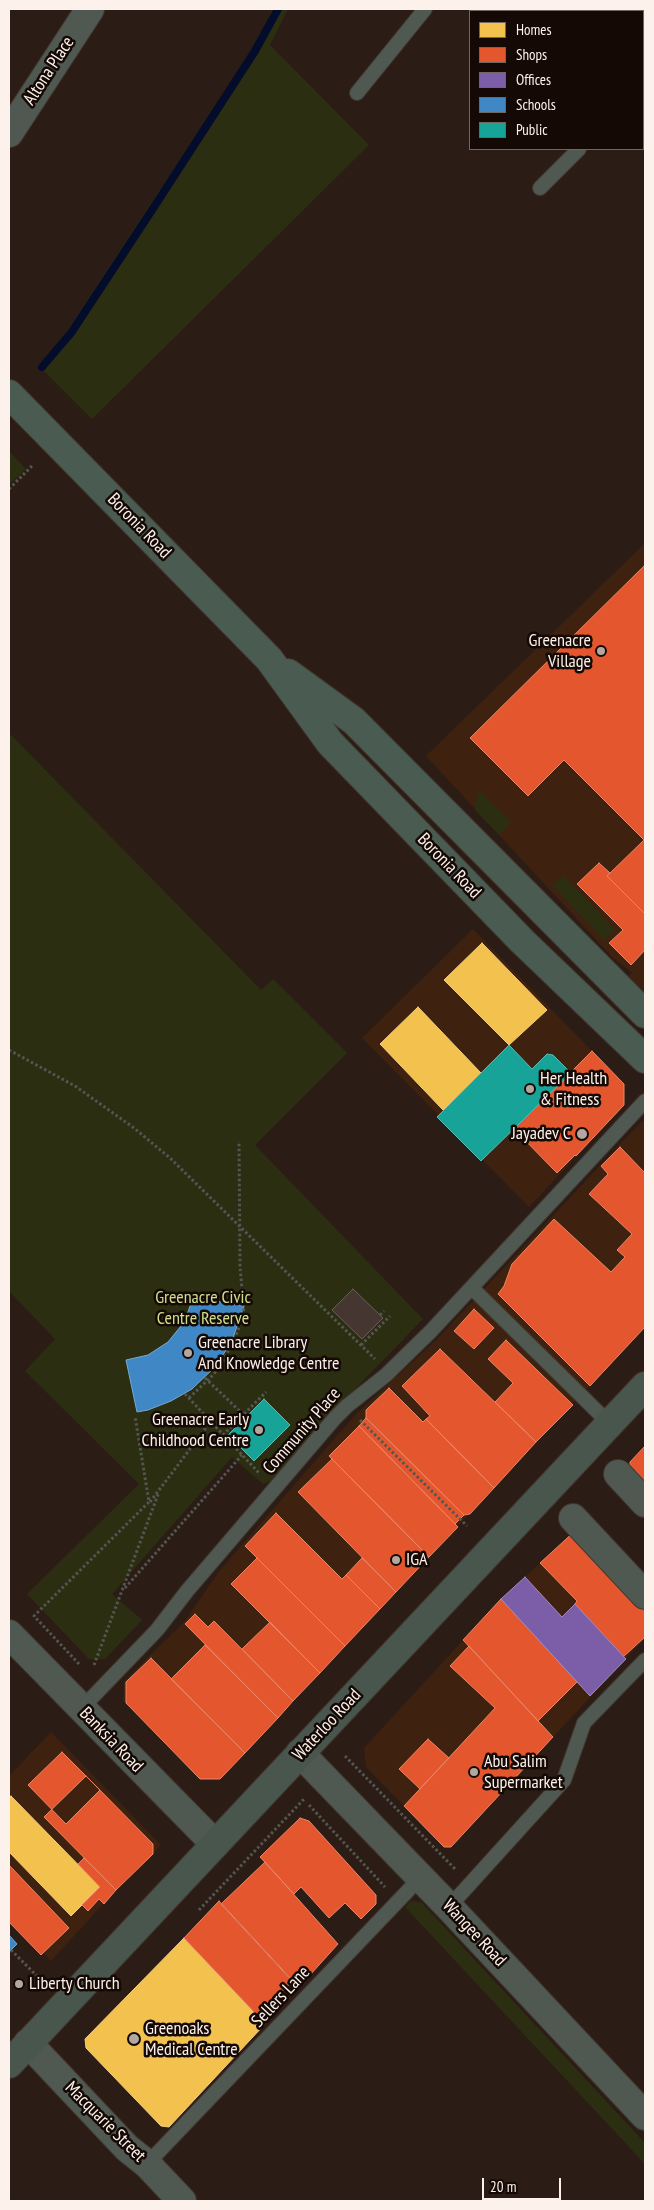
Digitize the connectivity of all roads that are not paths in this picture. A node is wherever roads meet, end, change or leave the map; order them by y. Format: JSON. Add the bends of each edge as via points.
{"nodes":[{"id":1,"x":90,"y":9,"type":"edge"},
{"id":2,"x":425,"y":9,"type":"edge"},
{"id":3,"x":357,"y":93,"type":"dead end"},
{"id":4,"x":9,"y":134,"type":"edge"},
{"id":5,"x":578,"y":150,"type":"edge"},
{"id":6,"x":540,"y":188,"type":"dead end"},
{"id":7,"x":9,"y":394,"type":"edge"},
{"id":8,"x":269,"y":659,"type":"junction"},
{"id":9,"x":645,"y":1014,"type":"edge"},
{"id":10,"x":645,"y":1059,"type":"edge"},
{"id":11,"x":645,"y":1100,"type":"edge"},
{"id":12,"x":472,"y":1288,"type":"junction"},
{"id":13,"x":645,"y":1386,"type":"edge"},
{"id":14,"x":610,"y":1424,"type":"junction"},
{"id":15,"x":618,"y":1474,"type":"dead end"},
{"id":16,"x":645,"y":1503,"type":"edge"},
{"id":17,"x":573,"y":1518,"type":"dead end"},
{"id":18,"x":645,"y":1595,"type":"edge"},
{"id":19,"x":9,"y":1634,"type":"edge"},
{"id":20,"x":645,"y":1660,"type":"edge"},
{"id":21,"x":80,"y":1709,"type":"junction"},
{"id":22,"x":300,"y":1753,"type":"junction"},
{"id":23,"x":214,"y":1844,"type":"junction"},
{"id":24,"x":421,"y":1877,"type":"junction"},
{"id":25,"x":449,"y":1907,"type":"junction"},
{"id":26,"x":28,"y":2043,"type":"junction"},
{"id":27,"x":9,"y":2064,"type":"edge"},
{"id":28,"x":645,"y":2116,"type":"edge"},
{"id":29,"x":147,"y":2164,"type":"junction"},
{"id":30,"x":182,"y":2201,"type":"edge"}],
"edges":[{"from":1,"to":4,"type":"street","name":"Altona Place"},
{"from":2,"to":3,"type":"lane"},
{"from":5,"to":6,"type":"lane"},
{"from":7,"to":8,"type":"main road","name":"Boronia Road"},
{"from":8,"to":9,"type":"main road","name":"Boronia Road","via":[[354,721]]},
{"from":8,"to":10,"type":"main road","name":"Boronia Road","via":[[330,743],[516,935]]},
{"from":11,"to":12,"type":"lane","name":"Community Place"},
{"from":12,"to":14,"type":"lane"},
{"from":12,"to":21,"type":"lane","name":"Community Place","via":[[386,1375],[347,1406],[157,1630]]},
{"from":13,"to":14,"type":"main road","name":"Waterloo Road"},
{"from":14,"to":22,"type":"main road","name":"Waterloo Road"},
{"from":15,"to":16,"type":"street"},
{"from":17,"to":18,"type":"street"},
{"from":19,"to":21,"type":"street","name":"Banksia Road"},
{"from":20,"to":25,"type":"lane","via":[[584,1723],[564,1780]]},
{"from":21,"to":23,"type":"street","name":"Banksia Road"},
{"from":22,"to":23,"type":"main road","name":"Waterloo Road"},
{"from":22,"to":24,"type":"street","name":"Wangee Road"},
{"from":23,"to":26,"type":"main road","name":"Waterloo Road"},
{"from":24,"to":25,"type":"street","name":"Wangee Road"},
{"from":24,"to":29,"type":"lane","name":"Sellers Lane"},
{"from":25,"to":28,"type":"street","name":"Wangee Road"},
{"from":26,"to":27,"type":"main road","name":"Waterloo Road"},
{"from":26,"to":29,"type":"street","name":"Macquarie Street","via":[[127,2148]]},
{"from":29,"to":30,"type":"street","name":"Macquarie Street"}]}
